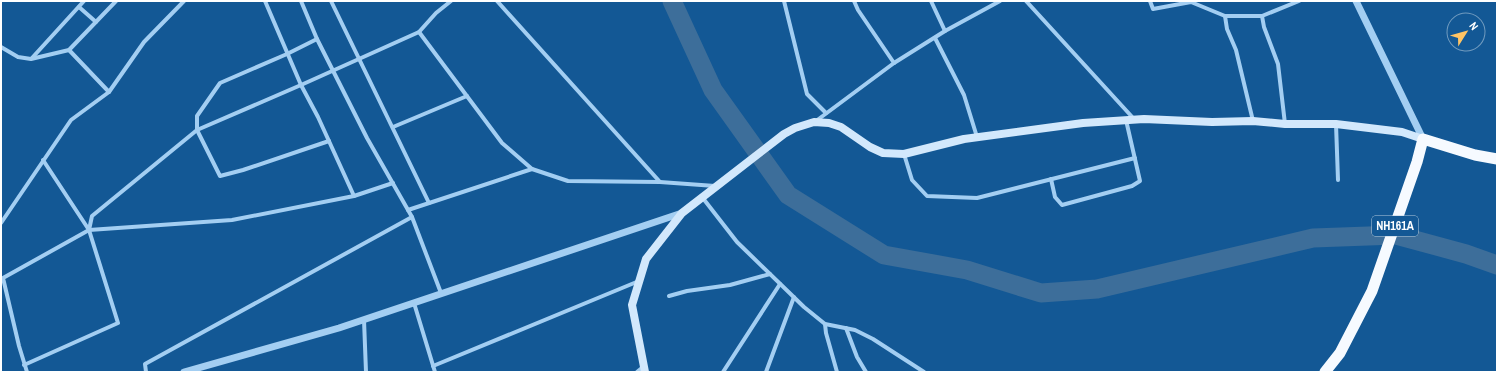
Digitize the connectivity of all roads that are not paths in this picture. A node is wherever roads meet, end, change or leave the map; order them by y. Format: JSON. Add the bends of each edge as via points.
{"nodes":[{"id":1,"x":84,"y":1,"type":"edge"},
{"id":2,"x":116,"y":1,"type":"edge"},
{"id":3,"x":184,"y":1,"type":"edge"},
{"id":4,"x":265,"y":1,"type":"edge"},
{"id":5,"x":301,"y":1,"type":"edge"},
{"id":6,"x":331,"y":1,"type":"edge"},
{"id":7,"x":451,"y":1,"type":"edge"},
{"id":8,"x":497,"y":1,"type":"edge"},
{"id":9,"x":784,"y":1,"type":"edge"},
{"id":10,"x":854,"y":1,"type":"edge"},
{"id":11,"x":931,"y":1,"type":"edge"},
{"id":12,"x":1000,"y":1,"type":"edge"},
{"id":13,"x":1026,"y":1,"type":"edge"},
{"id":14,"x":1150,"y":1,"type":"edge"},
{"id":15,"x":1299,"y":1,"type":"edge"},
{"id":16,"x":1356,"y":1,"type":"edge"},
{"id":17,"x":79,"y":7,"type":"junction"},
{"id":18,"x":1225,"y":16,"type":"junction"},
{"id":19,"x":1262,"y":16,"type":"junction"},
{"id":20,"x":96,"y":22,"type":"junction"},
{"id":21,"x":945,"y":31,"type":"junction"},
{"id":22,"x":419,"y":32,"type":"junction"},
{"id":23,"x":935,"y":38,"type":"junction"},
{"id":24,"x":317,"y":39,"type":"junction"},
{"id":25,"x":1,"y":47,"type":"edge"},
{"id":26,"x":69,"y":50,"type":"junction"},
{"id":27,"x":287,"y":54,"type":"junction"},
{"id":28,"x":31,"y":59,"type":"junction"},
{"id":29,"x":359,"y":59,"type":"junction"},
{"id":30,"x":894,"y":62,"type":"junction"},
{"id":31,"x":333,"y":71,"type":"junction"},
{"id":32,"x":301,"y":85,"type":"junction"},
{"id":33,"x":109,"y":92,"type":"junction"},
{"id":34,"x":467,"y":96,"type":"junction"},
{"id":35,"x":826,"y":113,"type":"junction"},
{"id":36,"x":1135,"y":119,"type":"junction"},
{"id":37,"x":1126,"y":120,"type":"junction"},
{"id":38,"x":1253,"y":121,"type":"junction"},
{"id":39,"x":814,"y":122,"type":"junction"},
{"id":40,"x":1285,"y":124,"type":"junction"},
{"id":41,"x":1336,"y":124,"type":"junction"},
{"id":42,"x":393,"y":127,"type":"junction"},
{"id":43,"x":197,"y":130,"type":"junction"},
{"id":44,"x":977,"y":137,"type":"junction"},
{"id":45,"x":1423,"y":139,"type":"junction"},
{"id":46,"x":329,"y":141,"type":"junction"},
{"id":47,"x":904,"y":154,"type":"junction"},
{"id":48,"x":1135,"y":158,"type":"junction"},
{"id":49,"x":1497,"y":159,"type":"edge"},
{"id":50,"x":43,"y":160,"type":"junction"},
{"id":51,"x":532,"y":169,"type":"junction"},
{"id":52,"x":1051,"y":179,"type":"junction"},
{"id":53,"x":1338,"y":180,"type":"dead end"},
{"id":54,"x":660,"y":182,"type":"junction"},
{"id":55,"x":393,"y":183,"type":"junction"},
{"id":56,"x":716,"y":186,"type":"junction"},
{"id":57,"x":354,"y":196,"type":"junction"},
{"id":58,"x":702,"y":197,"type":"junction"},
{"id":59,"x":429,"y":203,"type":"junction"},
{"id":60,"x":408,"y":210,"type":"junction"},
{"id":61,"x":682,"y":213,"type":"junction"},
{"id":62,"x":412,"y":217,"type":"junction"},
{"id":63,"x":1,"y":223,"type":"edge"},
{"id":64,"x":89,"y":230,"type":"junction"},
{"id":65,"x":770,"y":274,"type":"junction"},
{"id":66,"x":640,"y":281,"type":"junction"},
{"id":67,"x":780,"y":284,"type":"junction"},
{"id":68,"x":441,"y":294,"type":"junction"},
{"id":69,"x":669,"y":296,"type":"dead end"},
{"id":70,"x":794,"y":297,"type":"junction"},
{"id":71,"x":414,"y":303,"type":"junction"},
{"id":72,"x":364,"y":320,"type":"junction"},
{"id":73,"x":825,"y":324,"type":"junction"},
{"id":74,"x":846,"y":328,"type":"junction"},
{"id":75,"x":24,"y":365,"type":"junction"},
{"id":76,"x":433,"y":366,"type":"junction"},
{"id":77,"x":642,"y":370,"type":"edge"},
{"id":78,"x":27,"y":372,"type":"edge"},
{"id":79,"x":146,"y":372,"type":"edge"},
{"id":80,"x":184,"y":372,"type":"edge"},
{"id":81,"x":366,"y":372,"type":"edge"},
{"id":82,"x":435,"y":372,"type":"edge"},
{"id":83,"x":723,"y":372,"type":"edge"},
{"id":84,"x":766,"y":372,"type":"edge"},
{"id":85,"x":837,"y":372,"type":"edge"},
{"id":86,"x":866,"y":372,"type":"edge"},
{"id":87,"x":924,"y":372,"type":"edge"},
{"id":88,"x":1325,"y":372,"type":"edge"}],
"edges":[{"from":1,"to":17,"type":"street"},
{"from":2,"to":20,"type":"street"},
{"from":3,"to":33,"type":"street","via":[[144,42]]},
{"from":4,"to":27,"type":"street"},
{"from":5,"to":24,"type":"street"},
{"from":6,"to":29,"type":"street"},
{"from":7,"to":22,"type":"street"},
{"from":8,"to":54,"type":"street"},
{"from":9,"to":35,"type":"street","via":[[807,94]]},
{"from":10,"to":30,"type":"street"},
{"from":11,"to":21,"type":"street"},
{"from":12,"to":21,"type":"street"},
{"from":13,"to":36,"type":"street"},
{"from":14,"to":18,"type":"street","via":[[1154,9],[1191,2]]},
{"from":15,"to":19,"type":"street"},
{"from":16,"to":45,"type":"street"},
{"from":17,"to":20,"type":"street"},
{"from":17,"to":28,"type":"street"},
{"from":18,"to":19,"type":"street"},
{"from":18,"to":38,"type":"street"},
{"from":19,"to":40,"type":"street","via":[[1278,64]]},
{"from":20,"to":26,"type":"street"},
{"from":21,"to":23,"type":"street"},
{"from":22,"to":29,"type":"street"},
{"from":22,"to":34,"type":"street"},
{"from":23,"to":30,"type":"street"},
{"from":23,"to":44,"type":"street","via":[[964,95]]},
{"from":24,"to":27,"type":"street"},
{"from":24,"to":31,"type":"street"},
{"from":25,"to":28,"type":"street","via":[[18,57]]},
{"from":26,"to":28,"type":"street"},
{"from":26,"to":33,"type":"street"},
{"from":27,"to":32,"type":"street"},
{"from":27,"to":43,"type":"street","via":[[220,82],[197,116]]},
{"from":29,"to":31,"type":"street"},
{"from":29,"to":42,"type":"street"},
{"from":30,"to":35,"type":"street"},
{"from":31,"to":32,"type":"street"},
{"from":31,"to":55,"type":"street"},
{"from":32,"to":43,"type":"street"},
{"from":32,"to":46,"type":"street"},
{"from":33,"to":50,"type":"street","via":[[70,120]]},
{"from":34,"to":42,"type":"street"},
{"from":34,"to":51,"type":"street","via":[[502,143]]},
{"from":35,"to":39,"type":"street"},
{"from":36,"to":37,"type":"main road"},
{"from":36,"to":38,"type":"main road"},
{"from":37,"to":44,"type":"main road"},
{"from":37,"to":48,"type":"street"},
{"from":38,"to":40,"type":"main road"},
{"from":39,"to":47,"type":"main road","via":[[841,127],[883,154]]},
{"from":39,"to":56,"type":"main road","via":[[784,134]]},
{"from":40,"to":41,"type":"main road"},
{"from":41,"to":45,"type":"main road","via":[[1402,132]]},
{"from":41,"to":53,"type":"street"},
{"from":42,"to":59,"type":"street"},
{"from":43,"to":46,"type":"street","via":[[220,176]]},
{"from":43,"to":64,"type":"street","via":[[92,216]]},
{"from":44,"to":47,"type":"main road"},
{"from":45,"to":49,"type":"highway"},
{"from":45,"to":88,"type":"highway","number":"NH161A","via":[[1372,291],[1340,353]]},
{"from":46,"to":57,"type":"street"},
{"from":47,"to":52,"type":"street","via":[[912,180],[927,196],[976,198]]},
{"from":48,"to":52,"type":"street"},
{"from":48,"to":52,"type":"street","via":[[1140,181],[1132,186],[1062,205],[1055,197]]},
{"from":50,"to":63,"type":"street"},
{"from":50,"to":64,"type":"street"},
{"from":51,"to":54,"type":"street","via":[[568,181]]},
{"from":51,"to":59,"type":"street"},
{"from":54,"to":56,"type":"street"},
{"from":55,"to":57,"type":"street"},
{"from":55,"to":60,"type":"street"},
{"from":56,"to":58,"type":"main road"},
{"from":57,"to":64,"type":"street","via":[[232,220]]},
{"from":58,"to":61,"type":"main road"},
{"from":58,"to":65,"type":"street","via":[[737,242]]},
{"from":59,"to":60,"type":"street"},
{"from":60,"to":62,"type":"street"},
{"from":61,"to":66,"type":"main road","via":[[646,259]]},
{"from":61,"to":68,"type":"street"},
{"from":62,"to":68,"type":"street"},
{"from":62,"to":79,"type":"street","via":[[145,364]]},
{"from":64,"to":75,"type":"street","via":[[3,278]]},
{"from":64,"to":75,"type":"street","via":[[118,323]]},
{"from":65,"to":67,"type":"street"},
{"from":65,"to":69,"type":"street","via":[[730,285]]},
{"from":66,"to":76,"type":"street"},
{"from":66,"to":77,"type":"main road","via":[[632,305]]},
{"from":67,"to":70,"type":"street"},
{"from":67,"to":83,"type":"street"},
{"from":68,"to":71,"type":"street"},
{"from":70,"to":73,"type":"street"},
{"from":70,"to":84,"type":"street"},
{"from":71,"to":72,"type":"street"},
{"from":71,"to":76,"type":"street"},
{"from":72,"to":80,"type":"street"},
{"from":72,"to":81,"type":"street"},
{"from":73,"to":74,"type":"street"},
{"from":73,"to":85,"type":"street"},
{"from":74,"to":86,"type":"street"},
{"from":74,"to":87,"type":"street","via":[[873,339]]},
{"from":75,"to":78,"type":"street"},
{"from":76,"to":82,"type":"street"}]}
